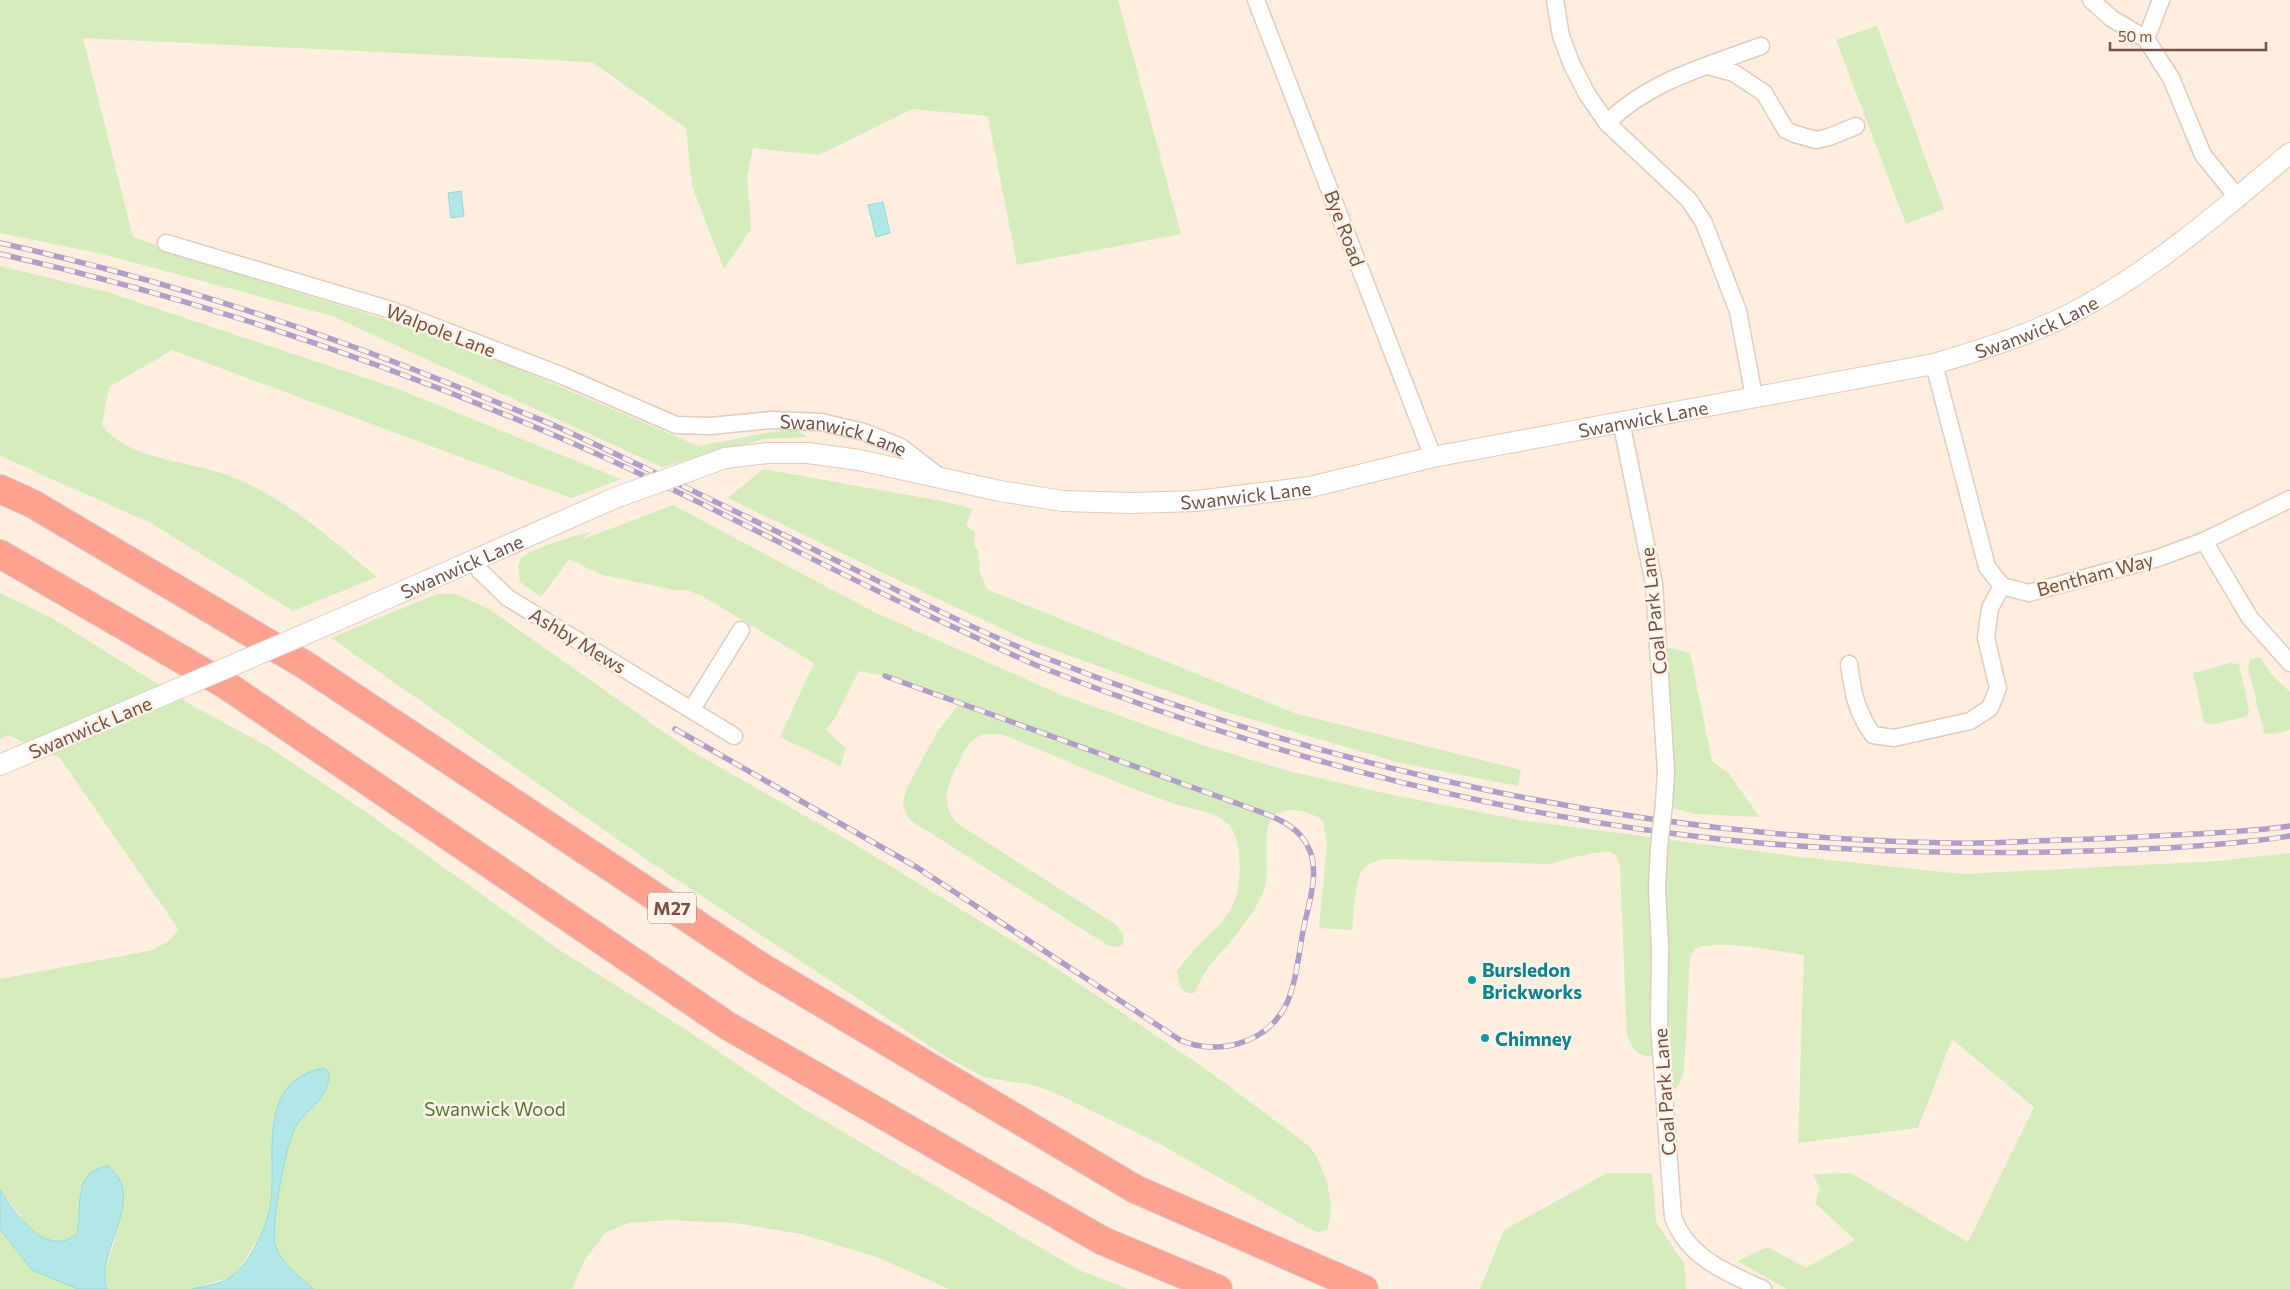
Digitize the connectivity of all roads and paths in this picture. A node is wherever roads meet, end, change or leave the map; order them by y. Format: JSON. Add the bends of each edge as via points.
{"nodes":[{"id":1,"x":1256,"y":0,"type":"edge"},
{"id":2,"x":1555,"y":0,"type":"edge"},
{"id":3,"x":2092,"y":0,"type":"edge"},
{"id":4,"x":2161,"y":0,"type":"edge"},
{"id":5,"x":2146,"y":40,"type":"junction"},
{"id":6,"x":1761,"y":46,"type":"dead end"},
{"id":7,"x":1708,"y":66,"type":"junction"},
{"id":8,"x":1607,"y":123,"type":"junction"},
{"id":9,"x":1856,"y":126,"type":"dead end"},
{"id":10,"x":2290,"y":153,"type":"edge"},
{"id":11,"x":2238,"y":198,"type":"junction"},
{"id":12,"x":166,"y":244,"type":"dead end"},
{"id":13,"x":1934,"y":364,"type":"junction"},
{"id":14,"x":1754,"y":397,"type":"junction"},
{"id":15,"x":1621,"y":421,"type":"junction"},
{"id":16,"x":710,"y":426,"type":"joint"},
{"id":17,"x":1433,"y":458,"type":"junction"},
{"id":18,"x":940,"y":477,"type":"junction"},
{"id":19,"x":0,"y":489,"type":"edge"},
{"id":20,"x":2290,"y":499,"type":"edge"},
{"id":21,"x":2204,"y":541,"type":"junction"},
{"id":22,"x":0,"y":554,"type":"edge"},
{"id":23,"x":473,"y":561,"type":"junction"},
{"id":24,"x":2002,"y":586,"type":"junction"},
{"id":25,"x":741,"y":630,"type":"dead end"},
{"id":26,"x":2290,"y":663,"type":"edge"},
{"id":27,"x":1850,"y":664,"type":"dead end"},
{"id":28,"x":692,"y":709,"type":"junction"},
{"id":29,"x":734,"y":736,"type":"dead end"},
{"id":30,"x":0,"y":765,"type":"edge"},
{"id":31,"x":1218,"y":1289,"type":"edge"},
{"id":32,"x":1364,"y":1289,"type":"edge"},
{"id":33,"x":1763,"y":1289,"type":"edge"}],
"edges":[{"from":1,"to":17,"type":"street","name":"Bye Road"},
{"from":2,"to":8,"type":"street","via":[[1561,36],[1572,65]]},
{"from":3,"to":5,"type":"street","via":[[2111,18]]},
{"from":4,"to":5,"type":"street"},
{"from":5,"to":11,"type":"street","via":[[2171,78],[2203,155]]},
{"from":6,"to":7,"type":"street"},
{"from":7,"to":8,"type":"street","via":[[1650,89],[1624,106]]},
{"from":7,"to":9,"type":"street","via":[[1734,73],[1764,92],[1786,130],[1795,134],[1816,140]]},
{"from":8,"to":14,"type":"street","via":[[1690,200],[1704,223],[1738,311]]},
{"from":10,"to":11,"type":"street","name":"Swanwick Lane"},
{"from":11,"to":13,"type":"street","name":"Swanwick Lane","via":[[2106,293],[2044,327]]},
{"from":12,"to":16,"type":"street","name":"Walpole Lane","via":[[391,310],[563,376],[676,425]]},
{"from":13,"to":14,"type":"street","name":"Swanwick Lane"},
{"from":13,"to":24,"type":"street","via":[[1987,567]]},
{"from":14,"to":15,"type":"street","name":"Swanwick Lane"},
{"from":15,"to":17,"type":"street","name":"Swanwick Lane"},
{"from":15,"to":33,"type":"street","name":"Coal Park Lane","bridge":true,"via":[[1654,584],[1666,771],[1657,888],[1659,1014],[1673,1217],[1683,1238],[1702,1256],[1727,1273]]},
{"from":16,"to":18,"type":"street","name":"Swanwick Lane","via":[[772,420],[821,422],[864,432],[901,447]]},
{"from":17,"to":18,"type":"street","name":"Swanwick Lane","via":[[1310,487],[1197,501],[1062,501]]},
{"from":18,"to":23,"type":"street","name":"Swanwick Lane","bridge":true,"via":[[808,453],[725,458],[614,498]]},
{"from":19,"to":32,"type":"highway","number":"M27","via":[[33,504],[305,665],[763,968],[1135,1189]]},
{"from":20,"to":21,"type":"street","name":"Bentham Way"},
{"from":21,"to":24,"type":"street","name":"Bentham Way","via":[[2158,558],[2029,593]]},
{"from":21,"to":26,"type":"street","via":[[2250,618]]},
{"from":22,"to":31,"type":"highway","via":[[226,685],[728,1026],[1103,1241]]},
{"from":23,"to":28,"type":"street","name":"Ashby Mews","via":[[508,598]]},
{"from":23,"to":30,"type":"street","name":"Swanwick Lane","bridge":true},
{"from":24,"to":27,"type":"street","via":[[1990,608],[1986,638],[1998,688],[1990,708],[1970,721],[1894,738],[1873,735],[1860,717]]},
{"from":25,"to":28,"type":"street"},
{"from":28,"to":29,"type":"street","name":"Ashby Mews"}]}
